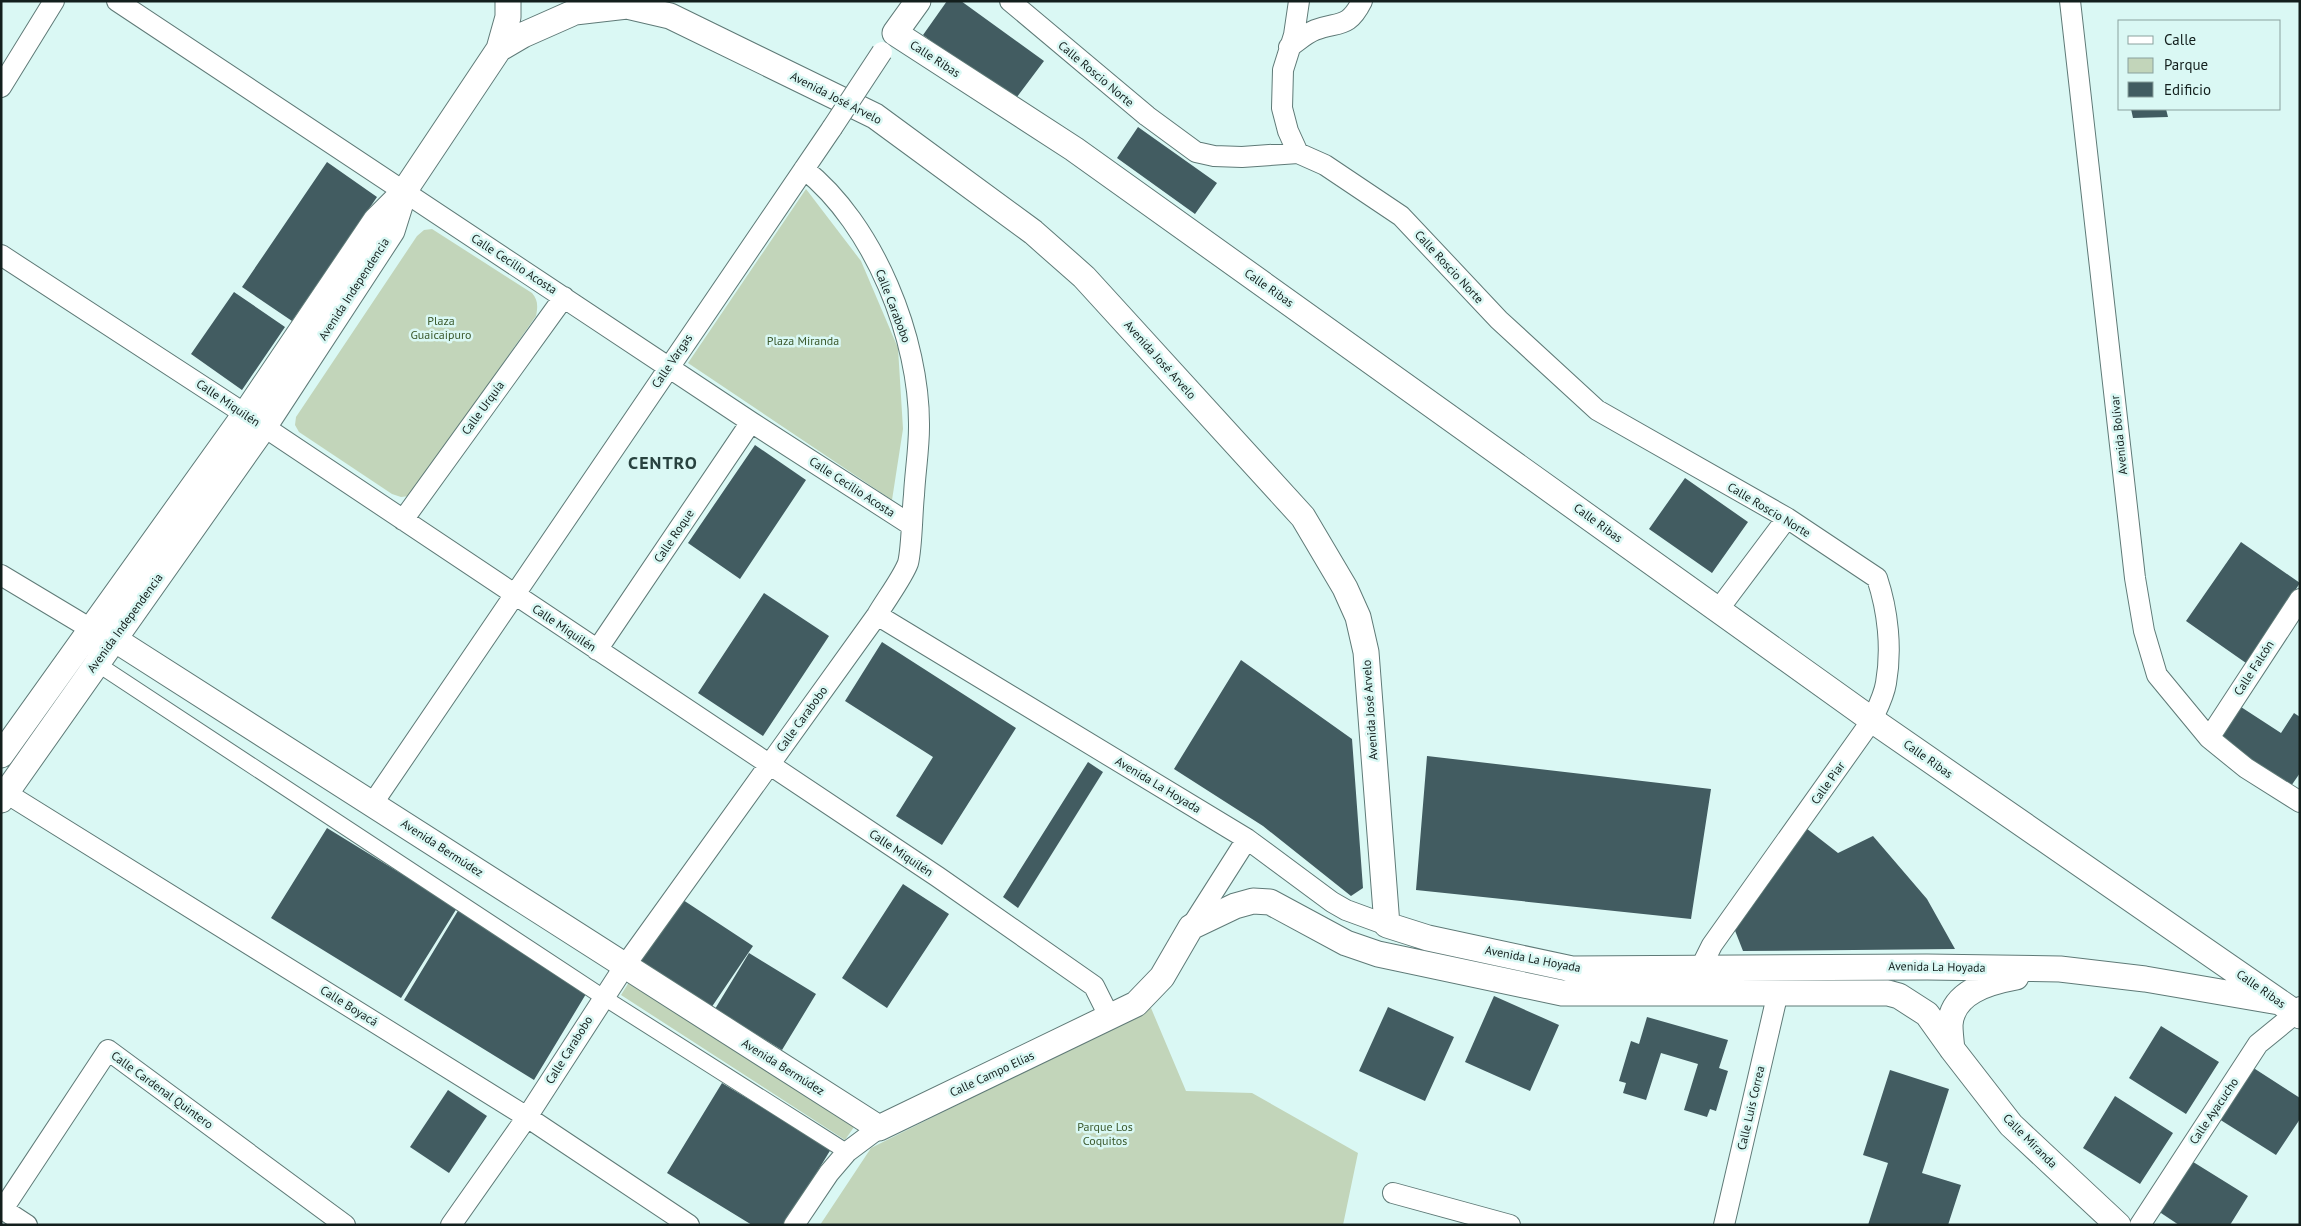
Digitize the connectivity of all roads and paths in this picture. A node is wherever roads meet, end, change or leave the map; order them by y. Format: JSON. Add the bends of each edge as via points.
{"nodes":[{"id":1,"x":54,"y":1,"type":"edge"},
{"id":2,"x":117,"y":1,"type":"edge"},
{"id":3,"x":508,"y":1,"type":"edge"},
{"id":4,"x":642,"y":1,"type":"edge"},
{"id":5,"x":918,"y":1,"type":"edge"},
{"id":6,"x":1010,"y":1,"type":"edge"},
{"id":7,"x":1299,"y":1,"type":"edge"},
{"id":8,"x":1362,"y":1,"type":"edge"},
{"id":9,"x":2070,"y":1,"type":"edge"},
{"id":10,"x":670,"y":16,"type":"junction"},
{"id":11,"x":889,"y":42,"type":"junction"},
{"id":12,"x":1289,"y":47,"type":"junction"},
{"id":13,"x":499,"y":49,"type":"junction"},
{"id":14,"x":1,"y":87,"type":"edge"},
{"id":15,"x":1298,"y":153,"type":"junction"},
{"id":16,"x":804,"y":169,"type":"junction"},
{"id":17,"x":403,"y":193,"type":"junction"},
{"id":18,"x":1,"y":255,"type":"edge"},
{"id":19,"x":564,"y":297,"type":"junction"},
{"id":20,"x":668,"y":367,"type":"junction"},
{"id":21,"x":255,"y":421,"type":"junction"},
{"id":22,"x":751,"y":422,"type":"junction"},
{"id":23,"x":1787,"y":518,"type":"junction"},
{"id":24,"x":403,"y":520,"type":"junction"},
{"id":25,"x":911,"y":525,"type":"junction"},
{"id":26,"x":1,"y":576,"type":"edge"},
{"id":27,"x":1877,"y":578,"type":"joint"},
{"id":28,"x":515,"y":595,"type":"junction"},
{"id":29,"x":2300,"y":599,"type":"edge"},
{"id":30,"x":1718,"y":610,"type":"junction"},
{"id":31,"x":877,"y":615,"type":"junction"},
{"id":32,"x":91,"y":629,"type":"junction"},
{"id":33,"x":114,"y":639,"type":"junction"},
{"id":34,"x":597,"y":650,"type":"junction"},
{"id":35,"x":96,"y":663,"type":"junction"},
{"id":36,"x":1872,"y":720,"type":"junction"},
{"id":37,"x":2209,"y":738,"type":"junction"},
{"id":38,"x":1,"y":755,"type":"edge"},
{"id":39,"x":769,"y":765,"type":"junction"},
{"id":40,"x":4,"y":796,"type":"edge"},
{"id":41,"x":2300,"y":802,"type":"edge"},
{"id":42,"x":373,"y":803,"type":"junction"},
{"id":43,"x":1246,"y":839,"type":"junction"},
{"id":44,"x":1386,"y":925,"type":"junction"},
{"id":45,"x":1191,"y":927,"type":"junction"},
{"id":46,"x":624,"y":967,"type":"junction"},
{"id":47,"x":1701,"y":967,"type":"junction"},
{"id":48,"x":2060,"y":969,"type":"junction"},
{"id":49,"x":1778,"y":992,"type":"junction"},
{"id":50,"x":603,"y":997,"type":"junction"},
{"id":51,"x":2294,"y":1009,"type":"edge"},
{"id":52,"x":1110,"y":1018,"type":"junction"},
{"id":53,"x":1952,"y":1049,"type":"junction"},
{"id":54,"x":527,"y":1117,"type":"junction"},
{"id":55,"x":879,"y":1128,"type":"junction"},
{"id":56,"x":847,"y":1152,"type":"junction"},
{"id":57,"x":1393,"y":1193,"type":"dead end"},
{"id":58,"x":2,"y":1209,"type":"edge"},
{"id":59,"x":28,"y":1225,"type":"edge"},
{"id":60,"x":345,"y":1225,"type":"edge"},
{"id":61,"x":450,"y":1225,"type":"edge"},
{"id":62,"x":689,"y":1225,"type":"edge"},
{"id":63,"x":794,"y":1225,"type":"edge"},
{"id":64,"x":1510,"y":1225,"type":"edge"},
{"id":65,"x":1724,"y":1225,"type":"edge"},
{"id":66,"x":2118,"y":1225,"type":"edge"},
{"id":67,"x":2140,"y":1225,"type":"edge"}],
"edges":[{"from":1,"to":14,"type":"street"},
{"from":2,"to":17,"type":"street","name":"Calle Cecilio Acosta"},
{"from":3,"to":13,"type":"street","via":[[508,17]]},
{"from":4,"to":10,"type":"street","name":"Avenida José Arvelo"},
{"from":5,"to":11,"type":"street"},
{"from":6,"to":15,"type":"street","name":"Calle Roscio Norte","via":[[1147,116],[1196,152],[1242,157]]},
{"from":7,"to":12,"type":"street"},
{"from":8,"to":12,"type":"street","via":[[1346,21],[1307,34]]},
{"from":9,"to":37,"type":"street","name":"Avenida Bolívar","via":[[2135,578],[2144,631],[2157,675]]},
{"from":10,"to":13,"type":"street","via":[[627,6],[575,12]]},
{"from":10,"to":44,"type":"street","name":"Avenida José Arvelo","via":[[875,116],[1033,232],[1084,277],[1303,518],[1345,588],[1358,617],[1366,652]]},
{"from":11,"to":16,"type":"street","name":"Calle Vargas","bridge":true},
{"from":11,"to":30,"type":"street","name":"Calle Ribas","via":[[1074,149]]},
{"from":12,"to":15,"type":"street","via":[[1283,70],[1282,108]]},
{"from":13,"to":17,"type":"street","name":"Avenida Independencia"},
{"from":15,"to":23,"type":"street","name":"Calle Roscio Norte","via":[[1326,165],[1401,216],[1499,320],[1597,410]]},
{"from":16,"to":20,"type":"street","name":"Calle Vargas"},
{"from":16,"to":25,"type":"street","name":"Calle Carabobo","via":[[826,186],[867,245],[907,338],[919,427]]},
{"from":17,"to":19,"type":"street","name":"Calle Cecilio Acosta"},
{"from":17,"to":21,"type":"street","name":"Avenida Independencia","via":[[392,231]]},
{"from":18,"to":21,"type":"street","name":"Calle Miquilén"},
{"from":19,"to":20,"type":"street","name":"Calle Cecilio Acosta"},
{"from":19,"to":24,"type":"street","name":"Calle Urquía"},
{"from":20,"to":22,"type":"street","name":"Calle Cecilio Acosta"},
{"from":20,"to":28,"type":"street","name":"Calle Vargas"},
{"from":21,"to":24,"type":"street","name":"Calle Miquilén"},
{"from":21,"to":32,"type":"street","name":"Avenida Independencia"},
{"from":21,"to":33,"type":"street","name":"Avenida Independencia"},
{"from":22,"to":25,"type":"street","name":"Calle Cecilio Acosta"},
{"from":22,"to":34,"type":"street","name":"Calle Roque"},
{"from":23,"to":27,"type":"street","name":"Calle Roscio Norte"},
{"from":23,"to":30,"type":"street"},
{"from":24,"to":28,"type":"street","name":"Calle Miquilén"},
{"from":25,"to":31,"type":"street","name":"Calle Carabobo","via":[[908,563]]},
{"from":26,"to":32,"type":"street","name":"Avenida Bermúdez"},
{"from":27,"to":36,"type":"street","name":"Calle Piar","via":[[1886,611],[1887,662],[1886,684]]},
{"from":28,"to":34,"type":"street","name":"Calle Miquilén"},
{"from":28,"to":42,"type":"street","name":"Calle Vargas"},
{"from":29,"to":37,"type":"street","name":"Calle Falcón"},
{"from":30,"to":36,"type":"street","name":"Calle Ribas"},
{"from":31,"to":39,"type":"street","name":"Calle Carabobo"},
{"from":31,"to":43,"type":"street","name":"Avenida La Hoyada"},
{"from":32,"to":33,"type":"street","name":"Avenida Bermúdez"},
{"from":32,"to":38,"type":"street","name":"Avenida Independencia"},
{"from":33,"to":35,"type":"street","name":"Avenida Independencia"},
{"from":33,"to":42,"type":"street","name":"Avenida Bermúdez"},
{"from":34,"to":39,"type":"street","name":"Calle Miquilén"},
{"from":35,"to":40,"type":"street","name":"Avenida Independencia"},
{"from":35,"to":50,"type":"street"},
{"from":36,"to":47,"type":"street","name":"Calle Piar","via":[[1712,945]]},
{"from":36,"to":51,"type":"street","name":"Calle Ribas"},
{"from":37,"to":41,"type":"street","name":"Avenida Bolívar","via":[[2246,768]]},
{"from":39,"to":46,"type":"street","name":"Calle Carabobo"},
{"from":39,"to":52,"type":"street","name":"Calle Miquilén","via":[[1094,986]]},
{"from":40,"to":54,"type":"street","name":"Calle Boyacá"},
{"from":42,"to":46,"type":"street","name":"Avenida Bermúdez"},
{"from":43,"to":44,"type":"street","name":"Avenida La Hoyada","via":[[1332,902]]},
{"from":43,"to":45,"type":"street"},
{"from":44,"to":47,"type":"street","name":"Avenida La Hoyada","via":[[1428,938],[1572,969]]},
{"from":45,"to":49,"type":"street","via":[[1235,906],[1253,901],[1270,902],[1346,942],[1378,954],[1562,993]]},
{"from":45,"to":52,"type":"street","name":"Calle Campo Elías","via":[[1162,977],[1149,992],[1136,1004]]},
{"from":46,"to":50,"type":"street","name":"Calle Carabobo"},
{"from":46,"to":55,"type":"street","name":"Avenida Bermúdez"},
{"from":47,"to":48,"type":"street","name":"Avenida La Hoyada"},
{"from":48,"to":51,"type":"street","name":"Avenida La Hoyada","via":[[2145,979]]},
{"from":48,"to":53,"type":"street","via":[[2000,980],[1969,993],[1953,1013],[1950,1024]]},
{"from":49,"to":53,"type":"street","via":[[1888,993],[1899,996],[1927,1014]]},
{"from":49,"to":65,"type":"street","name":"Calle Luis Correa"},
{"from":50,"to":54,"type":"street","name":"Calle Carabobo"},
{"from":50,"to":56,"type":"street"},
{"from":51,"to":67,"type":"street","name":"Calle Ayacucho","via":[[2258,1044]]},
{"from":52,"to":55,"type":"street","name":"Calle Campo Elías"},
{"from":53,"to":66,"type":"street","name":"Calle Miranda","via":[[2012,1125]]},
{"from":54,"to":61,"type":"street","name":"Calle Carabobo"},
{"from":54,"to":62,"type":"street","name":"Calle Boyacá"},
{"from":55,"to":56,"type":"street","name":"Calle Campo Elías"},
{"from":56,"to":63,"type":"street","name":"Calle Campo Elías"},
{"from":57,"to":64,"type":"street"},
{"from":58,"to":59,"type":"street"},
{"from":58,"to":60,"type":"street","name":"Calle Cardenal Quintero","via":[[108,1050]]}]}
